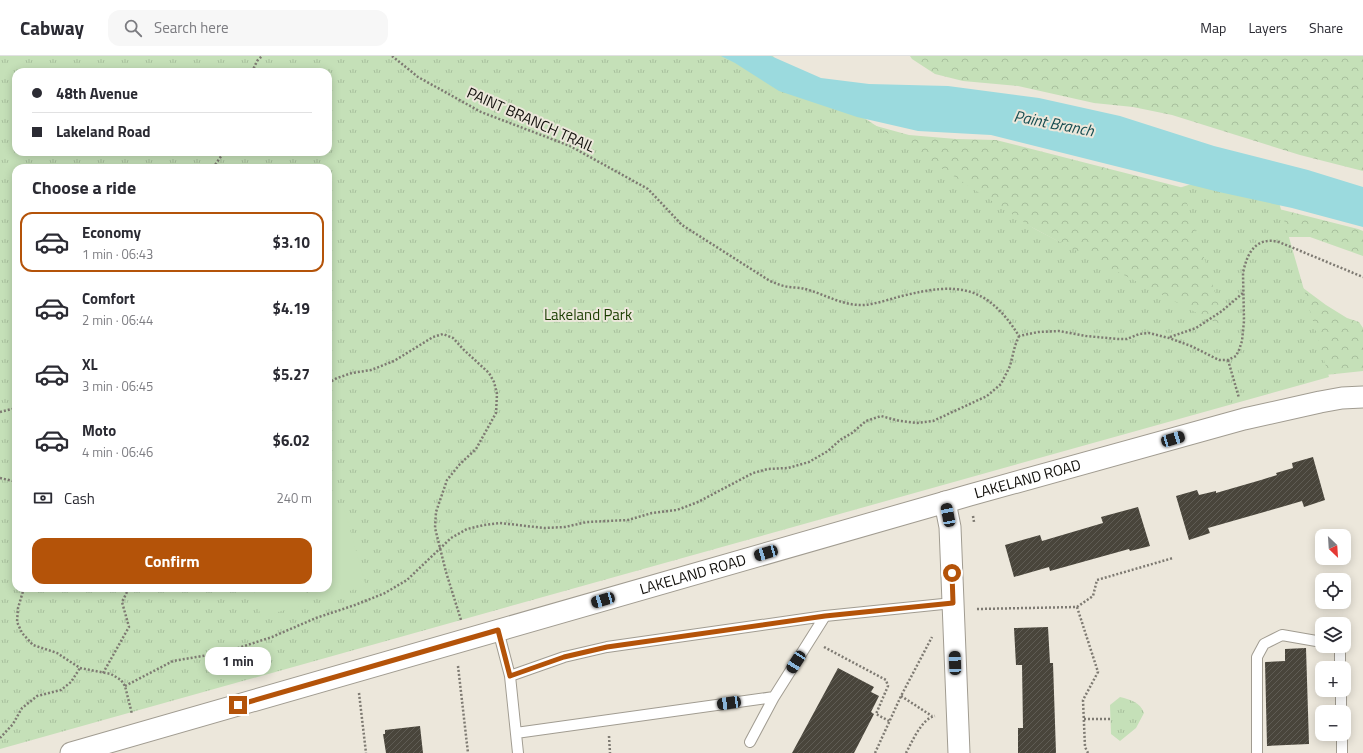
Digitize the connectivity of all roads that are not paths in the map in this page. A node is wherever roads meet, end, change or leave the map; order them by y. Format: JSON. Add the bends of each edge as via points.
{"nodes":[{"id":1,"x":1363,"y":397,"type":"edge"},
{"id":2,"x":945,"y":502,"type":"junction"},
{"id":3,"x":953,"y":603,"type":"junction"},
{"id":4,"x":825,"y":616,"type":"junction"},
{"id":5,"x":498,"y":630,"type":"junction"},
{"id":6,"x":1315,"y":641,"type":"edge"},
{"id":7,"x":510,"y":676,"type":"junction"},
{"id":8,"x":774,"y":696,"type":"junction"},
{"id":9,"x":516,"y":733,"type":"junction"},
{"id":10,"x":1342,"y":741,"type":"edge"},
{"id":11,"x":750,"y":742,"type":"dead end"},
{"id":12,"x":71,"y":753,"type":"edge"},
{"id":13,"x":518,"y":753,"type":"edge"},
{"id":14,"x":959,"y":753,"type":"edge"},
{"id":15,"x":1257,"y":753,"type":"edge"},
{"id":16,"x":1342,"y":753,"type":"edge"}],
"edges":[{"from":1,"to":2,"type":"street","name":"LAKELAND ROAD","via":[[1320,402],[1244,419]]},
{"from":2,"to":3,"type":"street","via":[[950,527]]},
{"from":2,"to":5,"type":"street","name":"LAKELAND ROAD"},
{"from":3,"to":4,"type":"lane"},
{"from":3,"to":14,"type":"street"},
{"from":4,"to":7,"type":"lane","via":[[607,647],[564,657]]},
{"from":4,"to":8,"type":"lane"},
{"from":5,"to":7,"type":"lane"},
{"from":5,"to":12,"type":"street","name":"LAKELAND ROAD"},
{"from":6,"to":15,"type":"lane","via":[[1282,634],[1264,644],[1257,658]]},
{"from":7,"to":9,"type":"lane"},
{"from":8,"to":9,"type":"lane"},
{"from":8,"to":11,"type":"lane"},
{"from":9,"to":13,"type":"lane"},
{"from":10,"to":16,"type":"lane"}]}
